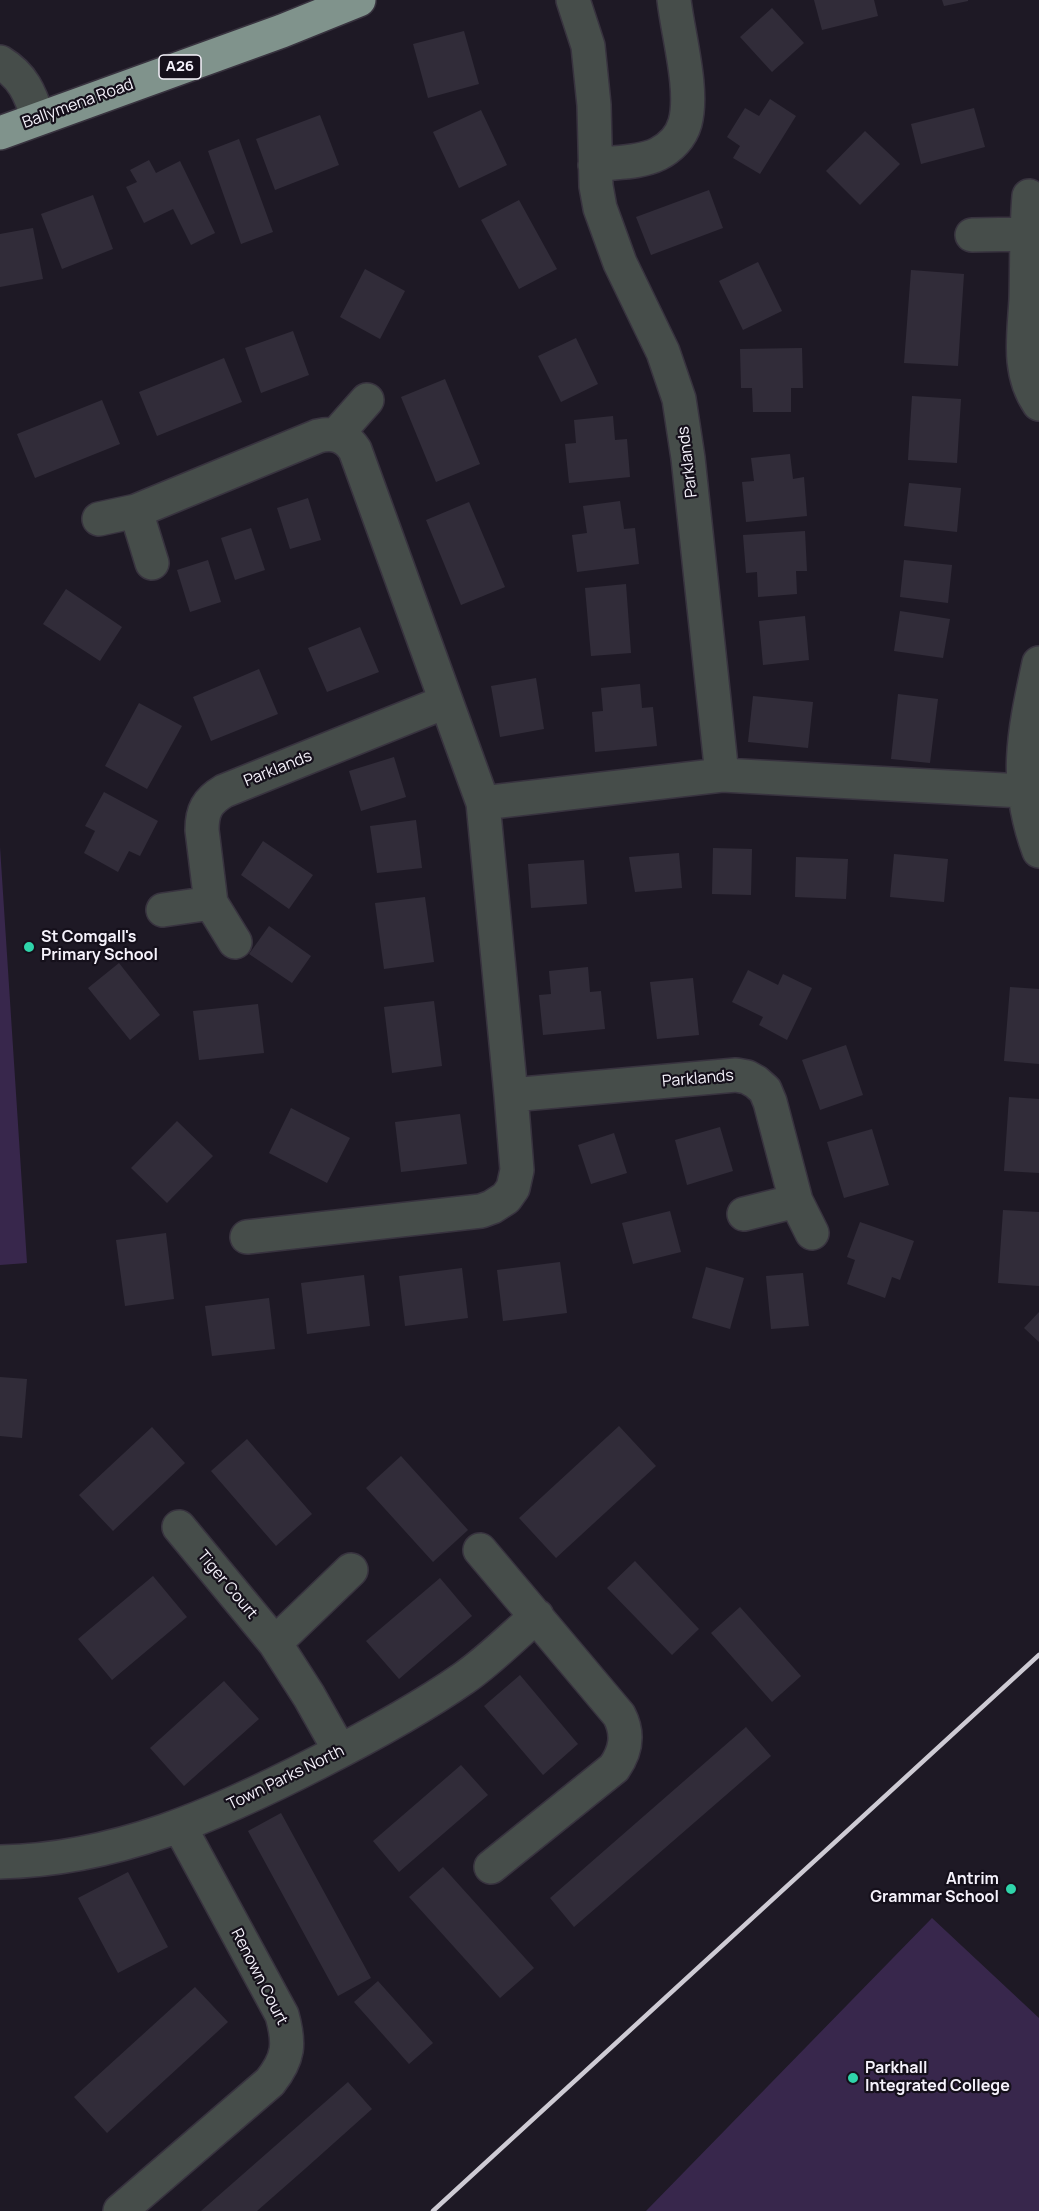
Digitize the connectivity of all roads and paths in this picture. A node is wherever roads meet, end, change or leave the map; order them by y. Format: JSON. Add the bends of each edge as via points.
{"nodes":[{"id":1,"x":359,"y":0,"type":"edge"},
{"id":2,"x":573,"y":0,"type":"edge"},
{"id":3,"x":674,"y":0,"type":"edge"},
{"id":4,"x":316,"y":8,"type":"edge"},
{"id":5,"x":0,"y":62,"type":"edge"},
{"id":6,"x":38,"y":118,"type":"junction"},
{"id":7,"x":0,"y":133,"type":"edge"},
{"id":8,"x":595,"y":165,"type":"junction"},
{"id":9,"x":1029,"y":196,"type":"dead end"},
{"id":10,"x":1026,"y":234,"type":"junction"},
{"id":11,"x":972,"y":235,"type":"dead end"},
{"id":12,"x":367,"y":400,"type":"dead end"},
{"id":13,"x":1039,"y":404,"type":"edge"},
{"id":14,"x":336,"y":435,"type":"junction"},
{"id":15,"x":135,"y":511,"type":"junction"},
{"id":16,"x":99,"y":519,"type":"dead end"},
{"id":17,"x":152,"y":563,"type":"dead end"},
{"id":18,"x":1039,"y":663,"type":"edge"},
{"id":19,"x":445,"y":702,"type":"junction"},
{"id":20,"x":722,"y":775,"type":"junction"},
{"id":21,"x":1023,"y":791,"type":"junction"},
{"id":22,"x":483,"y":802,"type":"junction"},
{"id":23,"x":1039,"y":851,"type":"edge"},
{"id":24,"x":211,"y":903,"type":"junction"},
{"id":25,"x":163,"y":910,"type":"dead end"},
{"id":26,"x":235,"y":942,"type":"dead end"},
{"id":27,"x":511,"y":1095,"type":"junction"},
{"id":28,"x":796,"y":1201,"type":"junction"},
{"id":29,"x":744,"y":1214,"type":"dead end"},
{"id":30,"x":812,"y":1233,"type":"dead end"},
{"id":31,"x":247,"y":1237,"type":"dead end"},
{"id":32,"x":179,"y":1527,"type":"dead end"},
{"id":33,"x":480,"y":1550,"type":"dead end"},
{"id":34,"x":351,"y":1570,"type":"dead end"},
{"id":35,"x":537,"y":1616,"type":"junction"},
{"id":36,"x":275,"y":1643,"type":"junction"},
{"id":37,"x":340,"y":1751,"type":"junction"},
{"id":38,"x":180,"y":1827,"type":"junction"},
{"id":39,"x":0,"y":1863,"type":"edge"},
{"id":40,"x":491,"y":1867,"type":"dead end"},
{"id":41,"x":120,"y":2211,"type":"edge"}],
"edges":[{"from":1,"to":4,"type":"highway","name":"Ballymena Road","number":"A26"},
{"from":2,"to":8,"type":"street","name":"Parklands","via":[[588,46]]},
{"from":3,"to":8,"type":"street","via":[[687,105],[681,132],[672,145],[658,154]]},
{"from":4,"to":6,"type":"highway","name":"Ballymena Road","number":"A26","via":[[270,35]]},
{"from":5,"to":6,"type":"street","via":[[22,80]]},
{"from":6,"to":7,"type":"highway","name":"Ballymena Road","number":"A26"},
{"from":8,"to":20,"type":"street","name":"Parklands","via":[[606,227],[663,352],[679,399]]},
{"from":9,"to":10,"type":"street"},
{"from":10,"to":11,"type":"street"},
{"from":10,"to":13,"type":"street","via":[[1023,356],[1028,383]]},
{"from":12,"to":14,"type":"street"},
{"from":14,"to":15,"type":"street","via":[[318,436]]},
{"from":14,"to":19,"type":"street","via":[[345,438],[355,450]]},
{"from":15,"to":16,"type":"street"},
{"from":15,"to":17,"type":"street"},
{"from":18,"to":21,"type":"street","via":[[1027,717]]},
{"from":19,"to":22,"type":"street"},
{"from":19,"to":24,"type":"street","name":"Parklands","via":[[212,799],[202,819]]},
{"from":20,"to":21,"type":"street"},
{"from":20,"to":22,"type":"street"},
{"from":21,"to":23,"type":"street"},
{"from":22,"to":27,"type":"street"},
{"from":24,"to":25,"type":"street"},
{"from":24,"to":26,"type":"street","name":"Parklands"},
{"from":27,"to":28,"type":"street","name":"Parklands","via":[[747,1077],[761,1086],[770,1102]]},
{"from":27,"to":31,"type":"street","via":[[516,1176],[509,1193],[492,1207]]},
{"from":28,"to":29,"type":"street"},
{"from":28,"to":30,"type":"street","name":"Parklands"},
{"from":32,"to":36,"type":"street","name":"Tiger Court"},
{"from":33,"to":35,"type":"street"},
{"from":34,"to":36,"type":"street"},
{"from":35,"to":37,"type":"street","name":"Town Parks North","via":[[466,1677]]},
{"from":35,"to":40,"type":"street","via":[[619,1715],[626,1737],[614,1768]]},
{"from":36,"to":37,"type":"street","name":"Tiger Court"},
{"from":37,"to":38,"type":"street","name":"Town Parks North","via":[[250,1798]]},
{"from":38,"to":39,"type":"street","name":"Town Parks North","via":[[80,1854],[38,1862]]},
{"from":38,"to":41,"type":"street","name":"Renown Court","via":[[282,2015],[288,2036],[286,2054],[270,2082]]}]}
